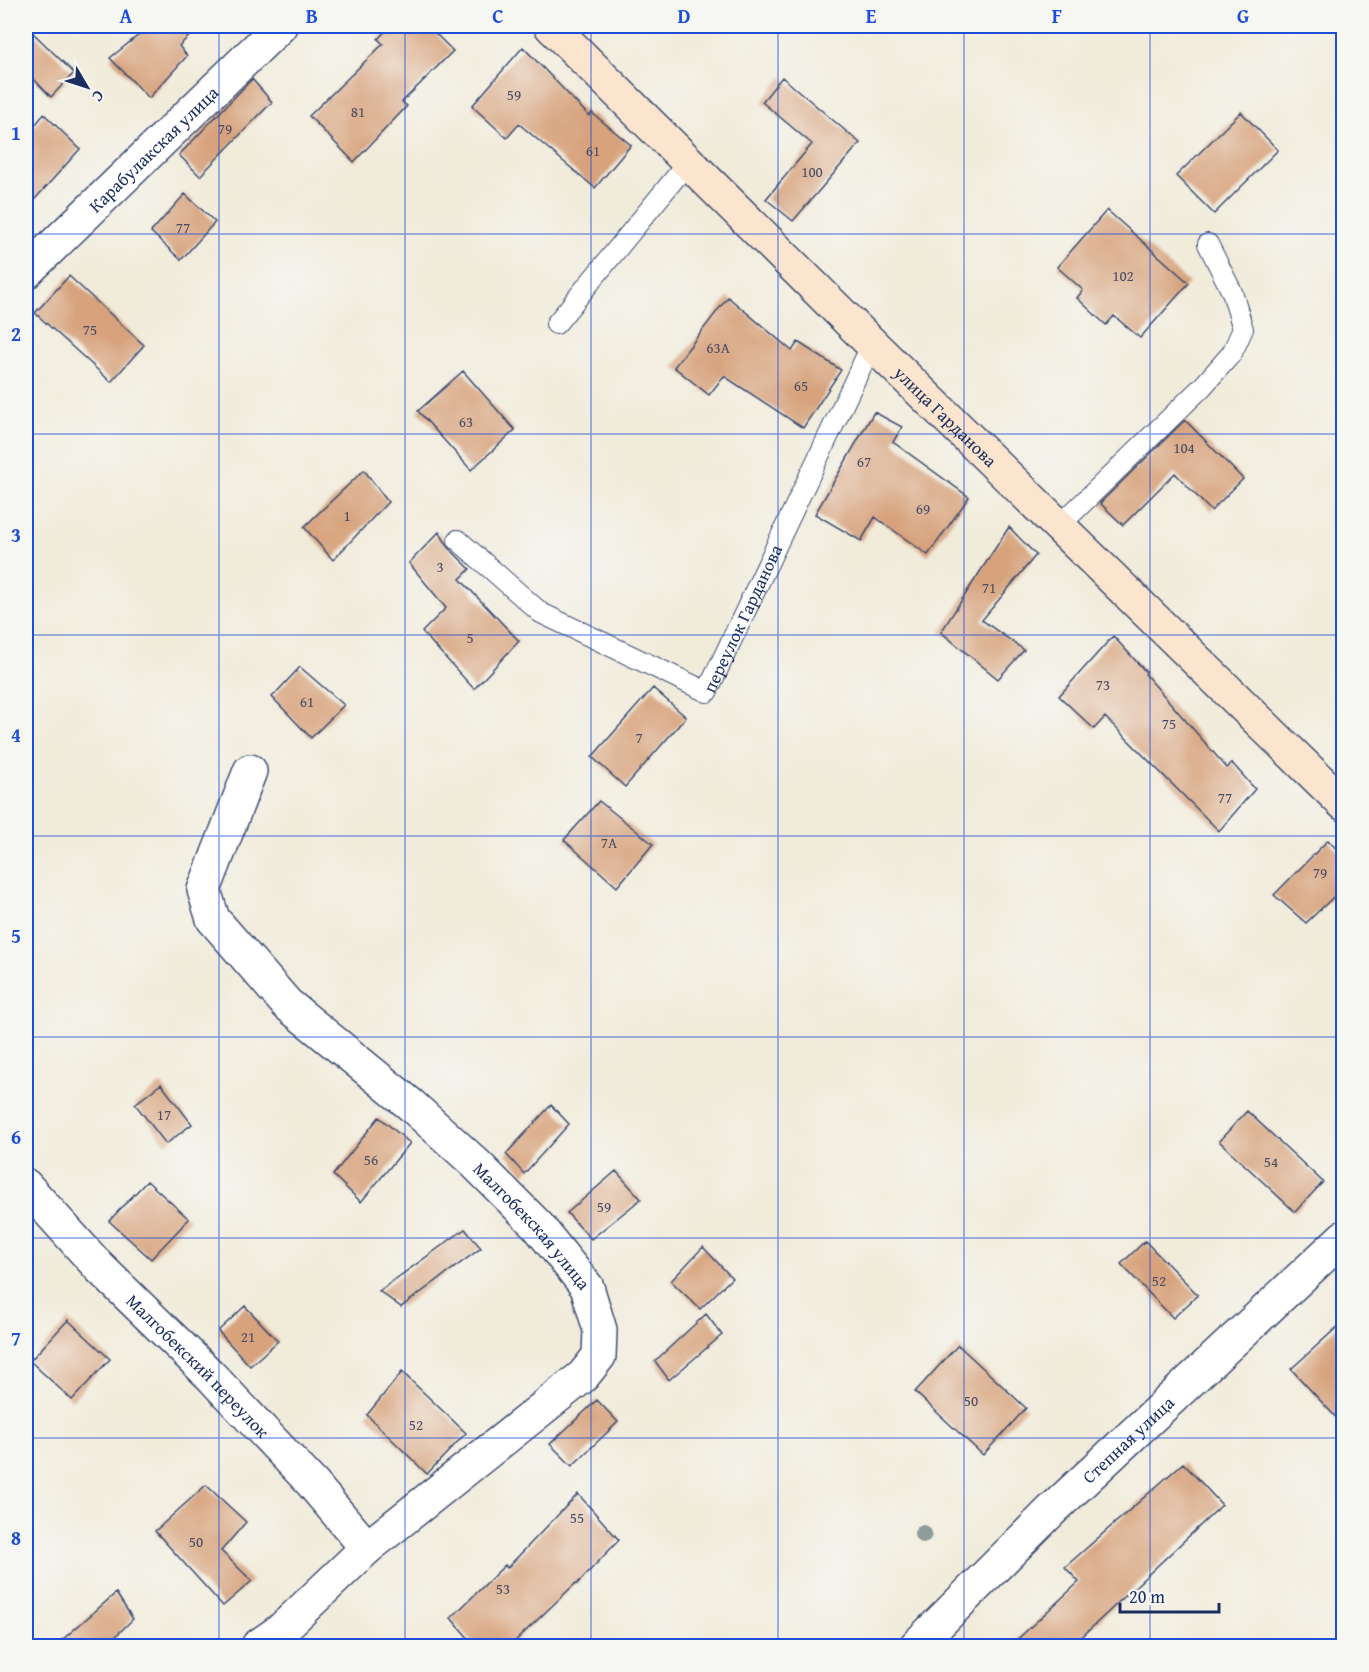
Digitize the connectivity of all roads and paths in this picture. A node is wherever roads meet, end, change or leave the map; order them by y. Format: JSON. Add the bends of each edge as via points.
{"nodes":[{"id":1,"x":280,"y":26,"type":"edge"},
{"id":2,"x":551,"y":26,"type":"edge"},
{"id":3,"x":688,"y":161,"type":"junction"},
{"id":4,"x":1208,"y":244,"type":"dead end"},
{"id":5,"x":26,"y":272,"type":"edge"},
{"id":6,"x":556,"y":324,"type":"dead end"},
{"id":7,"x":872,"y":344,"type":"junction"},
{"id":8,"x":1059,"y":526,"type":"junction"},
{"id":9,"x":458,"y":540,"type":"dead end"},
{"id":10,"x":250,"y":771,"type":"dead end"},
{"id":11,"x":1344,"y":804,"type":"edge"},
{"id":12,"x":26,"y":1186,"type":"edge"},
{"id":13,"x":1344,"y":1237,"type":"edge"},
{"id":14,"x":367,"y":1548,"type":"junction"},
{"id":15,"x":258,"y":1647,"type":"edge"},
{"id":16,"x":916,"y":1647,"type":"edge"}],
"edges":[{"from":1,"to":5,"type":"street","name":"Карабулакская улица"},
{"from":2,"to":3,"type":"street","name":"улица Гарданова"},
{"from":3,"to":6,"type":"lane"},
{"from":3,"to":7,"type":"street","name":"улица Гарданова"},
{"from":4,"to":8,"type":"lane","via":[[1232,292],[1243,329],[1232,353]]},
{"from":7,"to":8,"type":"street","name":"улица Гарданова"},
{"from":7,"to":9,"type":"lane","name":"переулок Гарданова","via":[[707,692],[541,613]]},
{"from":8,"to":11,"type":"street","name":"улица Гарданова"},
{"from":10,"to":14,"type":"street","name":"Малгобекская улица","via":[[204,890],[213,919],[287,1004],[411,1105],[538,1226],[587,1287],[600,1330],[598,1356],[583,1376]]},
{"from":12,"to":14,"type":"street","name":"Малгобекский переулок","via":[[100,1268],[280,1449]]},
{"from":13,"to":16,"type":"street","name":"Степная улица","via":[[1052,1511]]},
{"from":14,"to":15,"type":"street","name":"Малгобекская улица"}]}
